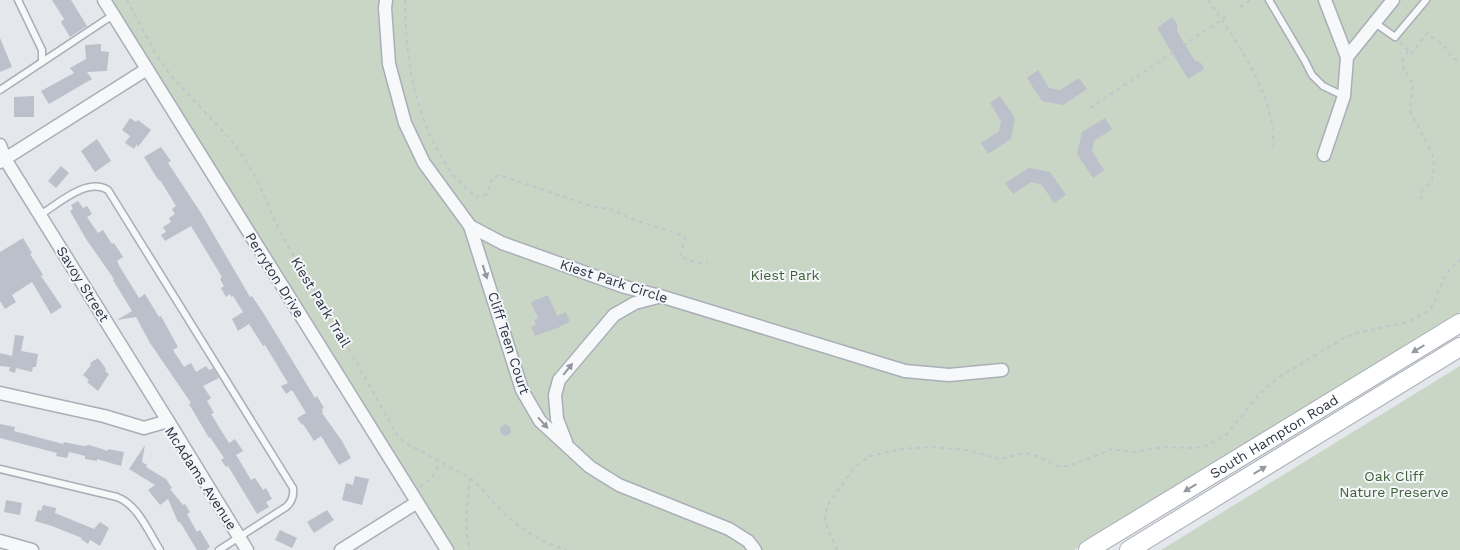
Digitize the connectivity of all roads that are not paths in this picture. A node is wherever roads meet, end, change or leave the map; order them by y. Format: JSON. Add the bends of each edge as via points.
{"nodes":[{"id":1,"x":18,"y":0,"type":"edge"},
{"id":2,"x":104,"y":0,"type":"edge"},
{"id":3,"x":386,"y":0,"type":"edge"},
{"id":4,"x":1269,"y":0,"type":"edge"},
{"id":5,"x":1325,"y":0,"type":"edge"},
{"id":6,"x":1393,"y":0,"type":"edge"},
{"id":7,"x":1426,"y":0,"type":"edge"},
{"id":8,"x":113,"y":15,"type":"junction"},
{"id":9,"x":1375,"y":23,"type":"junction"},
{"id":10,"x":1347,"y":56,"type":"junction"},
{"id":11,"x":42,"y":62,"type":"junction"},
{"id":12,"x":147,"y":69,"type":"junction"},
{"id":13,"x":0,"y":90,"type":"edge"},
{"id":14,"x":1344,"y":96,"type":"junction"},
{"id":15,"x":0,"y":145,"type":"edge"},
{"id":16,"x":1324,"y":155,"type":"dead end"},
{"id":17,"x":3,"y":160,"type":"edge"},
{"id":18,"x":40,"y":215,"type":"junction"},
{"id":19,"x":470,"y":226,"type":"junction"},
{"id":20,"x":660,"y":296,"type":"junction"},
{"id":21,"x":1460,"y":323,"type":"edge"},
{"id":22,"x":1460,"y":347,"type":"edge"},
{"id":23,"x":1002,"y":370,"type":"dead end"},
{"id":24,"x":0,"y":392,"type":"edge"},
{"id":25,"x":1300,"y":420,"type":"junction"},
{"id":26,"x":168,"y":421,"type":"junction"},
{"id":27,"x":1311,"y":439,"type":"junction"},
{"id":28,"x":568,"y":447,"type":"junction"},
{"id":29,"x":0,"y":469,"type":"edge"},
{"id":30,"x":416,"y":497,"type":"junction"},
{"id":31,"x":239,"y":537,"type":"junction"},
{"id":32,"x":0,"y":542,"type":"edge"},
{"id":33,"x":32,"y":550,"type":"edge"},
{"id":34,"x":160,"y":550,"type":"edge"},
{"id":35,"x":219,"y":550,"type":"edge"},
{"id":36,"x":247,"y":550,"type":"edge"},
{"id":37,"x":341,"y":550,"type":"edge"},
{"id":38,"x":446,"y":550,"type":"edge"},
{"id":39,"x":755,"y":550,"type":"edge"},
{"id":40,"x":1088,"y":550,"type":"edge"},
{"id":41,"x":1129,"y":550,"type":"edge"}],
"edges":[{"from":1,"to":11,"type":"lane","via":[[42,50]]},
{"from":2,"to":8,"type":"street","name":"Perryton Drive"},
{"from":3,"to":19,"type":"street","name":"Kiest Park Circle","via":[[389,64],[405,124],[424,163]]},
{"from":4,"to":14,"type":"lane","via":[[1312,75],[1323,86]]},
{"from":5,"to":10,"type":"street"},
{"from":6,"to":9,"type":"street"},
{"from":7,"to":9,"type":"lane","via":[[1395,37]]},
{"from":8,"to":11,"type":"lane"},
{"from":8,"to":12,"type":"street","name":"Perryton Drive"},
{"from":9,"to":10,"type":"street"},
{"from":10,"to":14,"type":"street"},
{"from":11,"to":13,"type":"lane"},
{"from":12,"to":17,"type":"street"},
{"from":12,"to":30,"type":"street","name":"Perryton Drive"},
{"from":14,"to":16,"type":"street"},
{"from":15,"to":17,"type":"street","name":"Savoy Street"},
{"from":17,"to":18,"type":"street","name":"Savoy Street"},
{"from":18,"to":26,"type":"street","name":"Savoy Street"},
{"from":18,"to":31,"type":"lane","via":[[87,186],[94,185],[108,190],[123,211],[293,488],[290,503]]},
{"from":19,"to":20,"type":"street","name":"Kiest Park Circle","via":[[502,244]]},
{"from":19,"to":28,"type":"street","name":"Cliff Teen Court","one_way":true,"via":[[522,390],[540,421]]},
{"from":20,"to":23,"type":"street","name":"Kiest Park Circle","via":[[905,371],[949,375]]},
{"from":28,"to":20,"type":"street","name":"Cliff Teen Court","one_way":true,"via":[[557,419],[555,395],[559,380],[614,315],[635,302]]},
{"from":21,"to":25,"type":"main road","name":"South Hampton Road","one_way":true},
{"from":22,"to":27,"type":"main road","name":"South Hampton Road"},
{"from":24,"to":26,"type":"street","name":"McAdams Avenue","via":[[144,428]]},
{"from":25,"to":27,"type":"main road"},
{"from":25,"to":40,"type":"main road","name":"South Hampton Road","one_way":true},
{"from":26,"to":31,"type":"street","name":"McAdams Avenue"},
{"from":41,"to":27,"type":"main road","name":"South Hampton Road","one_way":true},
{"from":28,"to":39,"type":"street","name":"Cliff Teen Court","via":[[590,467],[619,485],[729,529],[748,541]]},
{"from":29,"to":34,"type":"lane","via":[[126,500]]},
{"from":30,"to":37,"type":"street"},
{"from":30,"to":38,"type":"street","name":"Perryton Drive"},
{"from":31,"to":35,"type":"lane"},
{"from":31,"to":36,"type":"street","name":"McAdams Avenue"},
{"from":32,"to":33,"type":"street"}]}
